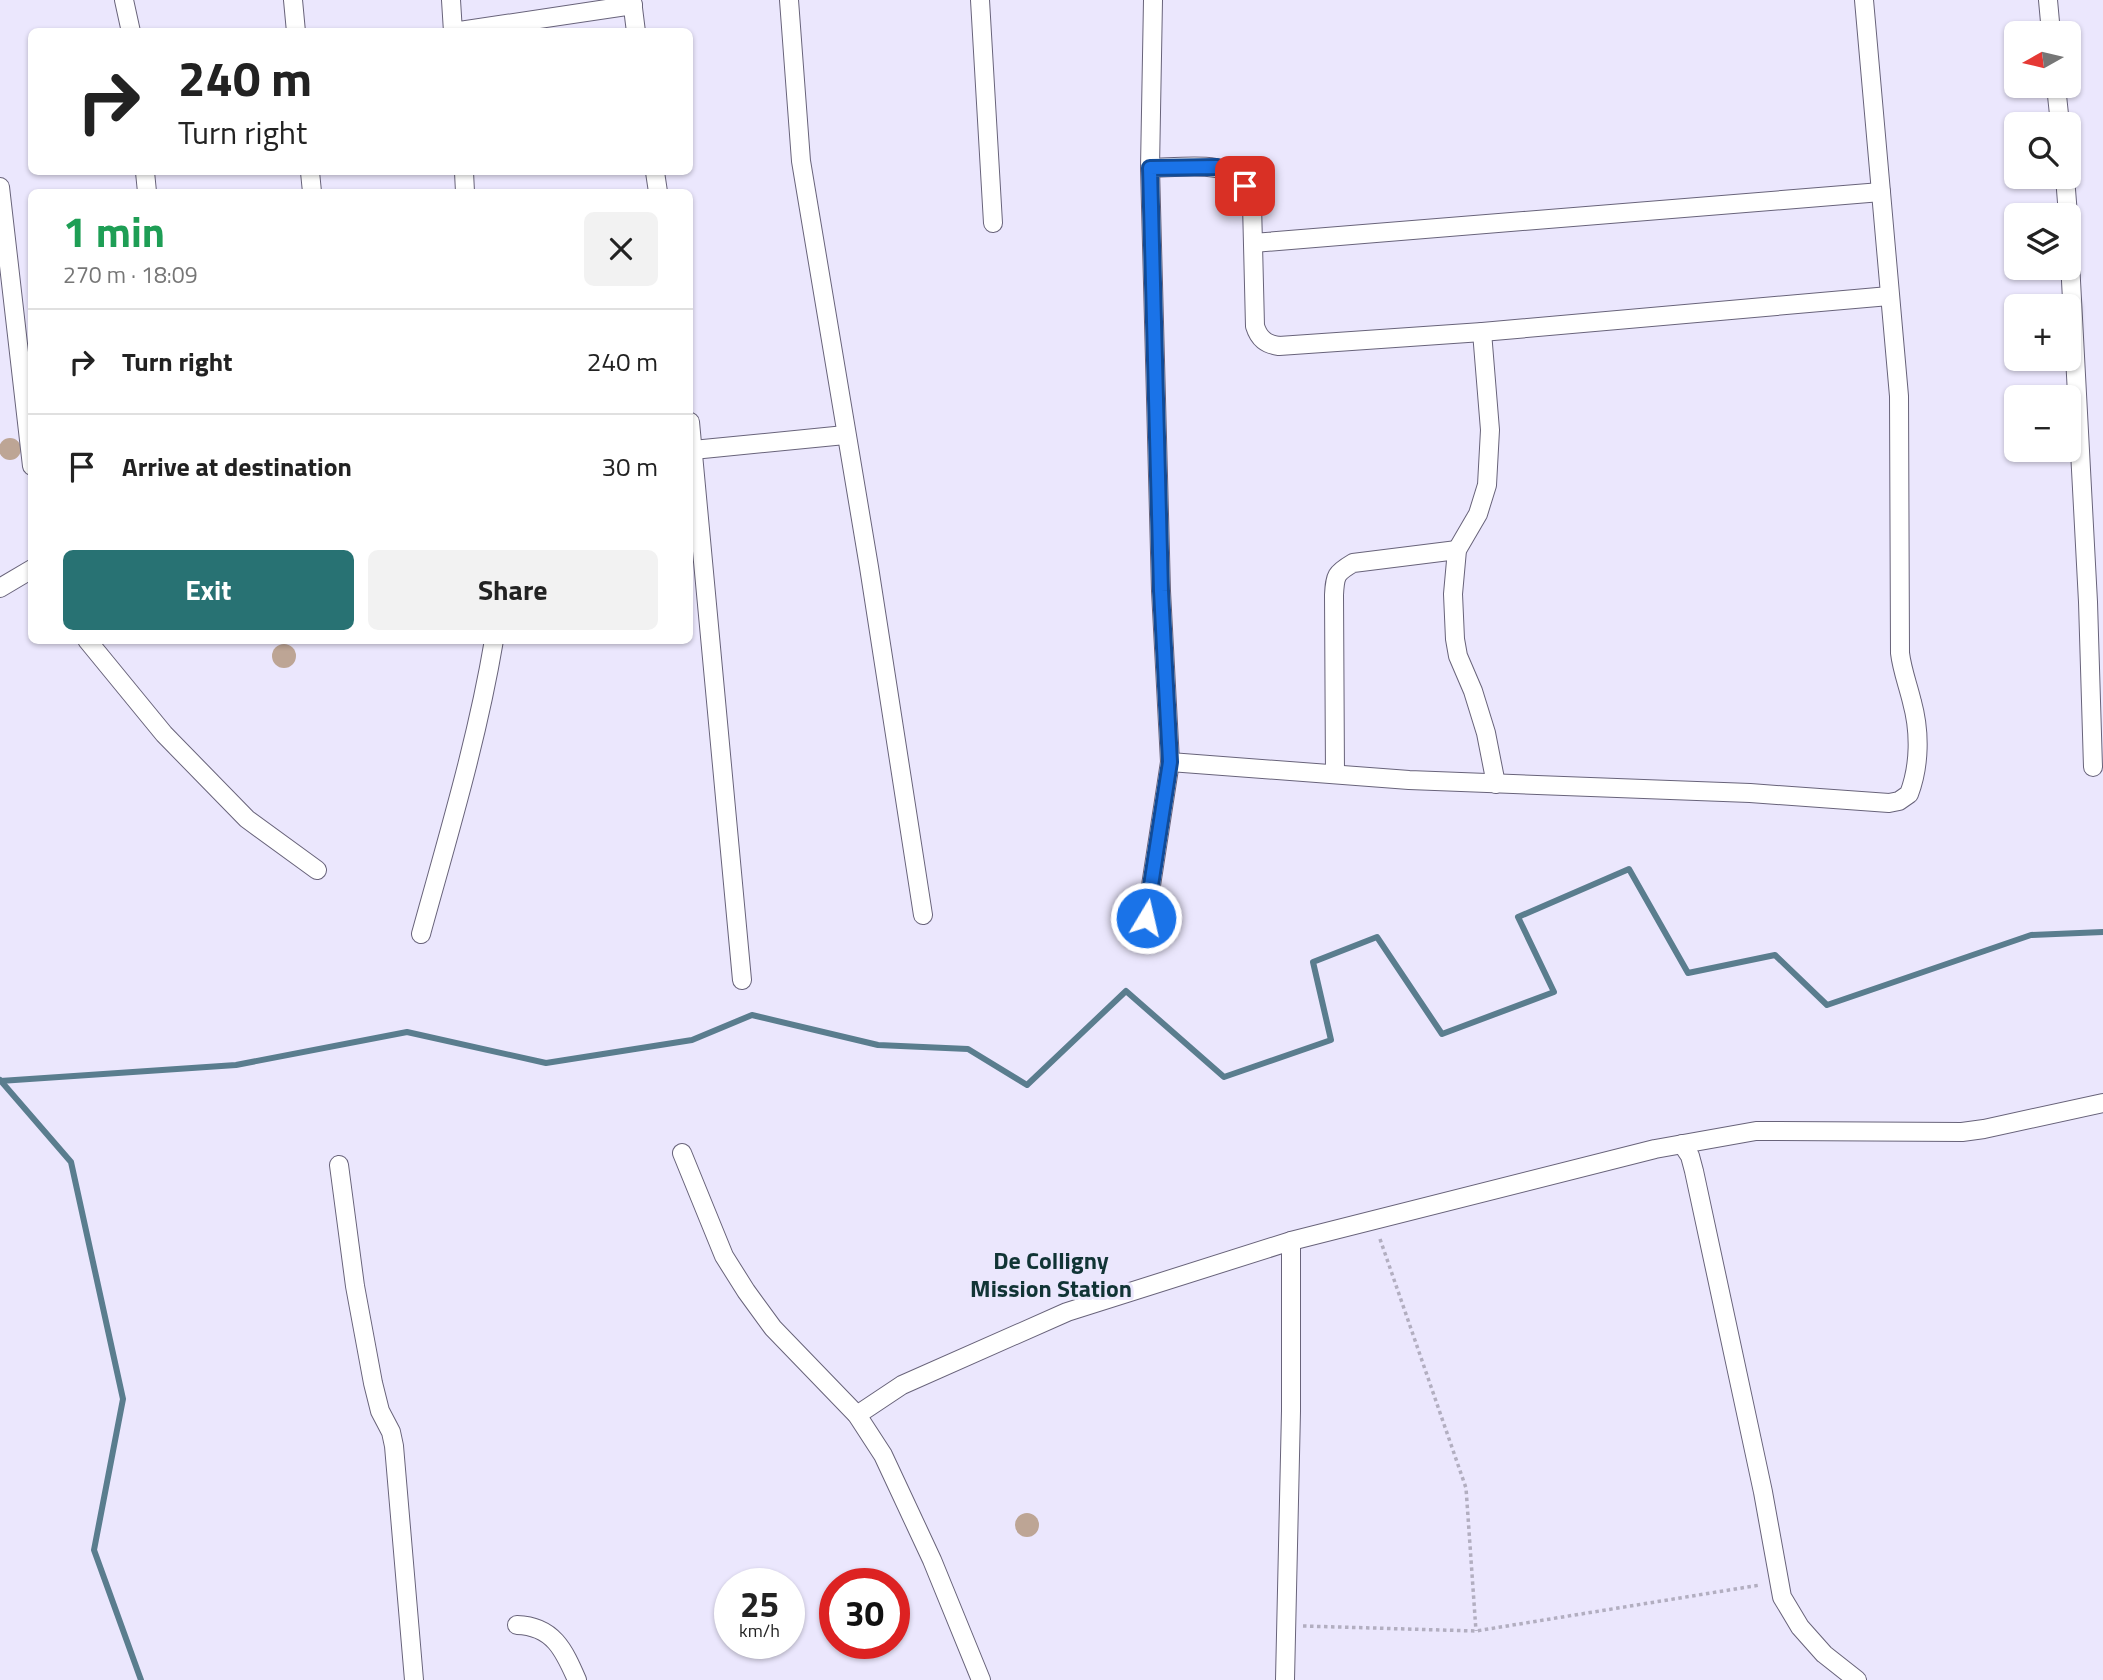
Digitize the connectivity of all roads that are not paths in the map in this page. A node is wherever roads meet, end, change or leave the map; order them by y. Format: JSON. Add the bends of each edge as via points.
{"nodes":[{"id":1,"x":124,"y":0,"type":"edge"},
{"id":2,"x":293,"y":0,"type":"edge"},
{"id":3,"x":452,"y":0,"type":"edge"},
{"id":4,"x":789,"y":0,"type":"edge"},
{"id":5,"x":981,"y":0,"type":"edge"},
{"id":6,"x":1153,"y":0,"type":"edge"},
{"id":7,"x":1864,"y":0,"type":"edge"},
{"id":8,"x":2048,"y":0,"type":"edge"},
{"id":9,"x":632,"y":3,"type":"edge"},
{"id":10,"x":2050,"y":21,"type":"edge"},
{"id":11,"x":130,"y":28,"type":"edge"},
{"id":12,"x":296,"y":28,"type":"edge"},
{"id":13,"x":453,"y":28,"type":"edge"},
{"id":14,"x":478,"y":28,"type":"edge"},
{"id":15,"x":635,"y":28,"type":"edge"},
{"id":16,"x":1150,"y":168,"type":"junction"},
{"id":17,"x":0,"y":187,"type":"edge"},
{"id":18,"x":1881,"y":192,"type":"junction"},
{"id":19,"x":993,"y":223,"type":"dead end"},
{"id":20,"x":1253,"y":243,"type":"junction"},
{"id":21,"x":2071,"y":280,"type":"edge"},
{"id":22,"x":1889,"y":296,"type":"junction"},
{"id":23,"x":1482,"y":332,"type":"junction"},
{"id":24,"x":28,"y":431,"type":"edge"},
{"id":25,"x":845,"y":435,"type":"junction"},
{"id":26,"x":693,"y":450,"type":"joint"},
{"id":27,"x":1457,"y":550,"type":"junction"},
{"id":28,"x":28,"y":571,"type":"edge"},
{"id":29,"x":0,"y":588,"type":"edge"},
{"id":30,"x":90,"y":644,"type":"edge"},
{"id":31,"x":493,"y":644,"type":"edge"},
{"id":32,"x":1170,"y":762,"type":"junction"},
{"id":33,"x":2093,"y":767,"type":"dead end"},
{"id":34,"x":1335,"y":774,"type":"junction"},
{"id":35,"x":1496,"y":784,"type":"junction"},
{"id":36,"x":317,"y":870,"type":"dead end"},
{"id":37,"x":923,"y":915,"type":"dead end"},
{"id":38,"x":1146,"y":918,"type":"dead end"},
{"id":39,"x":421,"y":934,"type":"dead end"},
{"id":40,"x":742,"y":980,"type":"dead end"},
{"id":41,"x":2103,"y":1103,"type":"edge"},
{"id":42,"x":1682,"y":1144,"type":"junction"},
{"id":43,"x":682,"y":1153,"type":"dead end"},
{"id":44,"x":339,"y":1164,"type":"dead end"},
{"id":45,"x":1291,"y":1241,"type":"junction"},
{"id":46,"x":857,"y":1415,"type":"junction"},
{"id":47,"x":516,"y":1625,"type":"dead end"},
{"id":48,"x":414,"y":1680,"type":"edge"},
{"id":49,"x":577,"y":1680,"type":"edge"},
{"id":50,"x":981,"y":1680,"type":"edge"},
{"id":51,"x":1285,"y":1680,"type":"edge"},
{"id":52,"x":1857,"y":1680,"type":"edge"}],
"edges":[{"from":1,"to":11,"type":"street"},
{"from":2,"to":12,"type":"street"},
{"from":3,"to":13,"type":"street"},
{"from":4,"to":25,"type":"street","via":[[801,161]]},
{"from":5,"to":19,"type":"street"},
{"from":6,"to":16,"type":"street"},
{"from":7,"to":18,"type":"street"},
{"from":8,"to":10,"type":"street"},
{"from":9,"to":14,"type":"street"},
{"from":9,"to":15,"type":"street"},
{"from":16,"to":20,"type":"street","via":[[1217,167],[1234,174],[1252,204]]},
{"from":16,"to":32,"type":"street"},
{"from":17,"to":24,"type":"street"},
{"from":18,"to":20,"type":"street"},
{"from":18,"to":22,"type":"street"},
{"from":20,"to":23,"type":"street","via":[[1255,326],[1269,344]]},
{"from":21,"to":33,"type":"street"},
{"from":22,"to":23,"type":"street"},
{"from":22,"to":35,"type":"street","via":[[1899,396],[1900,653],[1913,704],[1918,754],[1909,794],[1889,803]]},
{"from":23,"to":27,"type":"street","via":[[1490,430],[1487,485],[1478,514]]},
{"from":25,"to":26,"type":"street"},
{"from":25,"to":37,"type":"street"},
{"from":26,"to":40,"type":"street"},
{"from":27,"to":34,"type":"street","via":[[1353,563],[1338,572],[1334,595]]},
{"from":27,"to":35,"type":"street","via":[[1453,594],[1456,647],[1486,733]]},
{"from":28,"to":29,"type":"street"},
{"from":30,"to":36,"type":"street","via":[[164,734],[247,819]]},
{"from":31,"to":39,"type":"street","via":[[479,721]]},
{"from":32,"to":34,"type":"street"},
{"from":32,"to":38,"type":"street"},
{"from":34,"to":35,"type":"street"},
{"from":41,"to":42,"type":"street","via":[[1962,1132],[1756,1131]]},
{"from":42,"to":45,"type":"street"},
{"from":42,"to":52,"type":"street","via":[[1694,1171],[1782,1597],[1824,1654]]},
{"from":43,"to":46,"type":"street","via":[[724,1256],[746,1291],[773,1328]]},
{"from":44,"to":48,"type":"street","via":[[373,1383],[394,1446]]},
{"from":45,"to":46,"type":"street","via":[[1067,1312],[902,1385]]},
{"from":45,"to":51,"type":"street"},
{"from":46,"to":50,"type":"street","via":[[883,1455]]},
{"from":47,"to":49,"type":"street","via":[[532,1625],[550,1634]]}]}
